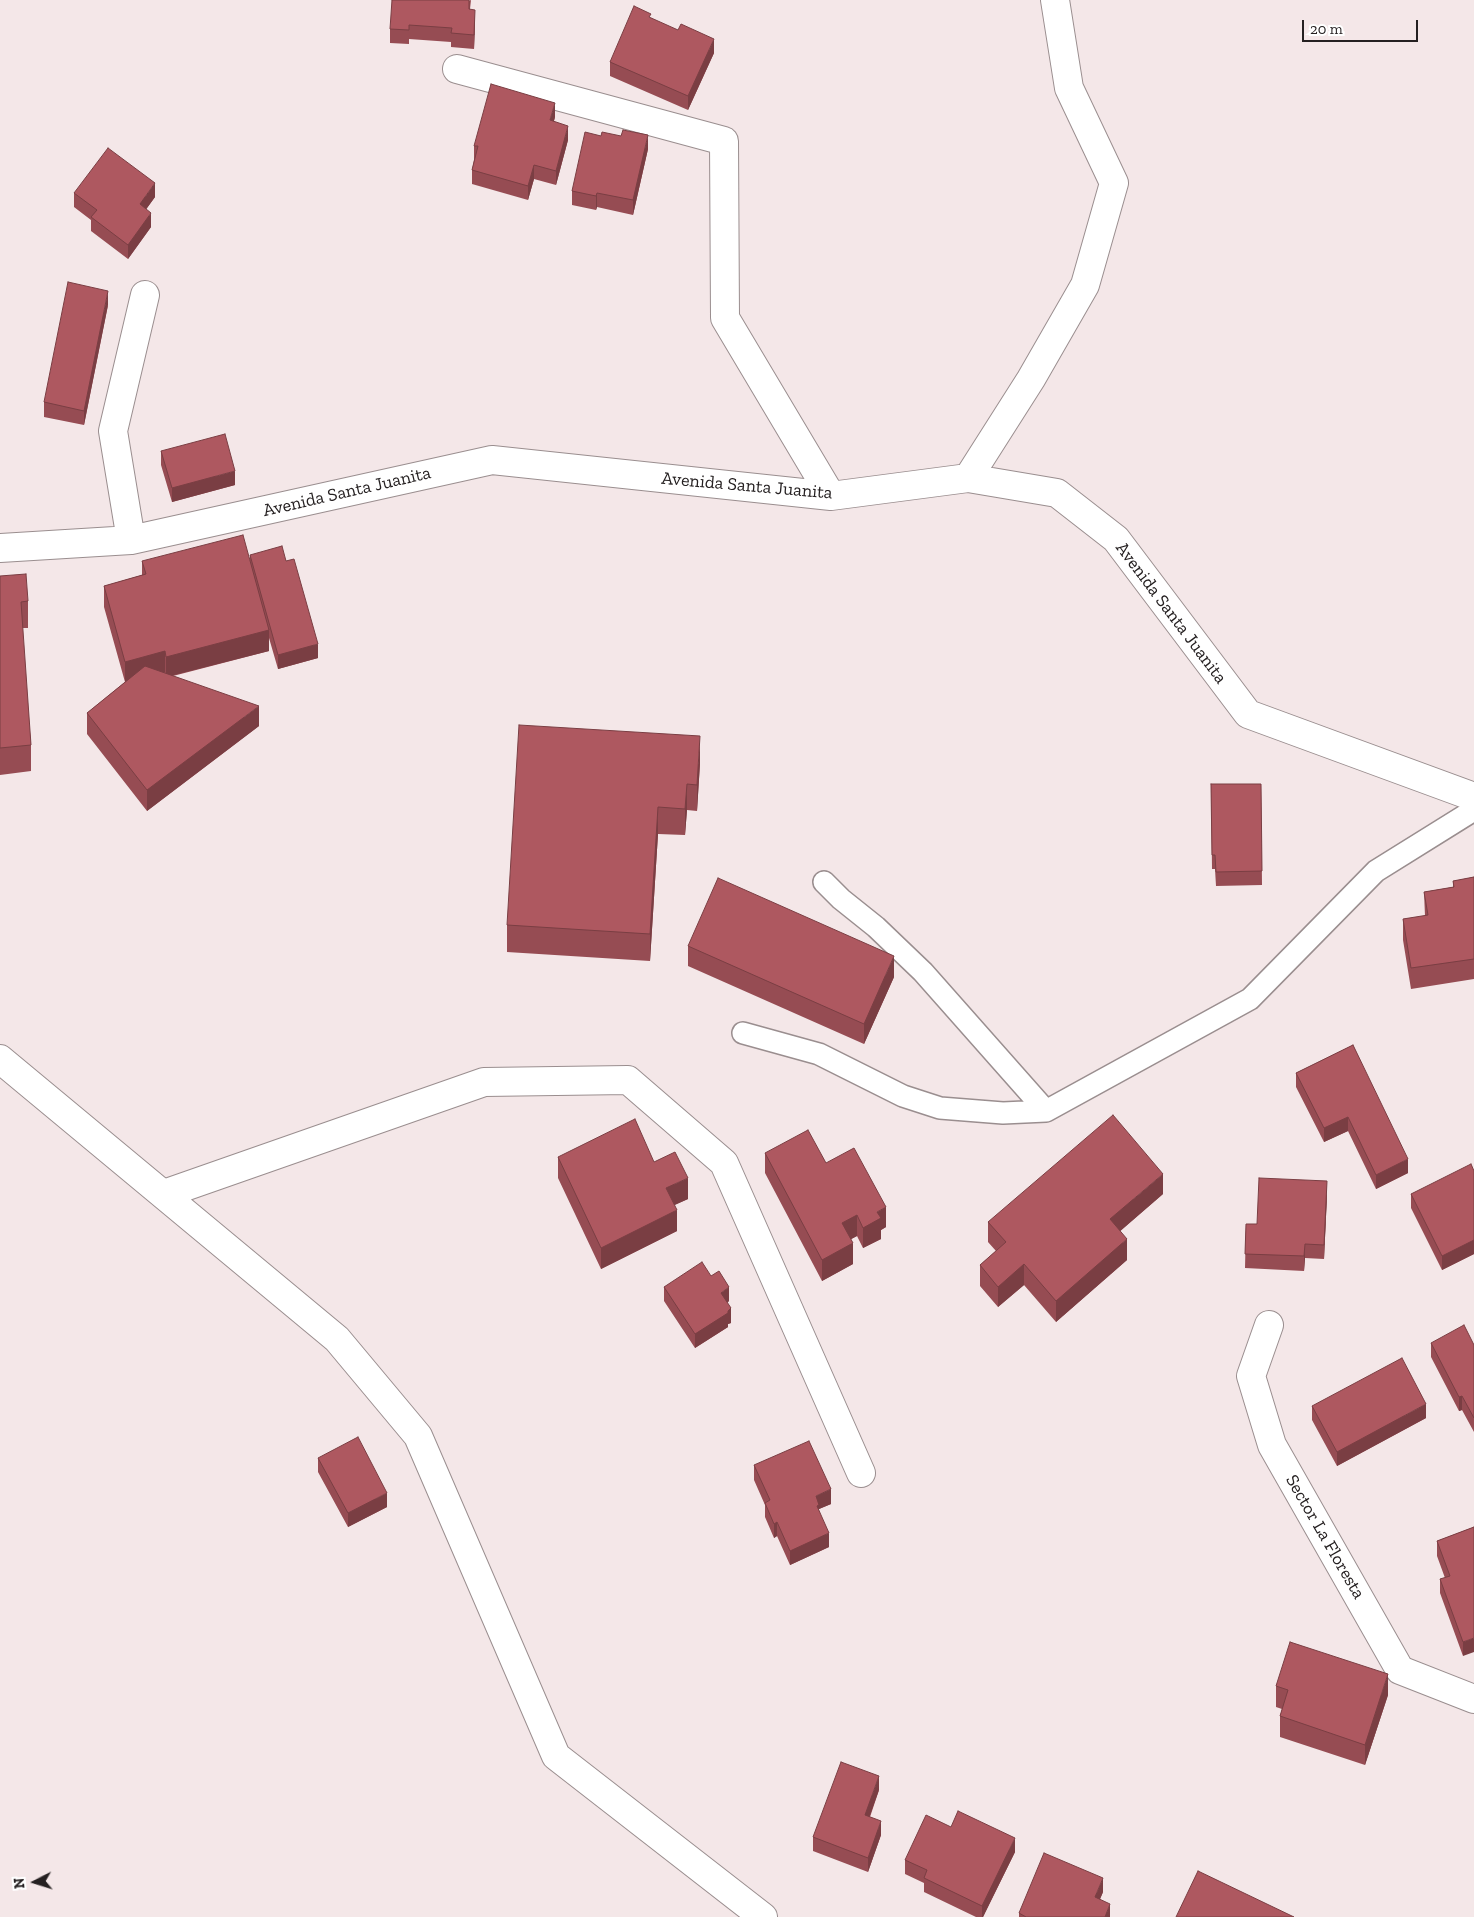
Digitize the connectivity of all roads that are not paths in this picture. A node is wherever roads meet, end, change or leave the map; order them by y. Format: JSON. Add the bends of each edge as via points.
{"nodes":[{"id":1,"x":1055,"y":0,"type":"edge"},
{"id":2,"x":457,"y":69,"type":"dead end"},
{"id":3,"x":144,"y":295,"type":"dead end"},
{"id":4,"x":968,"y":478,"type":"junction"},
{"id":5,"x":831,"y":496,"type":"junction"},
{"id":6,"x":131,"y":540,"type":"junction"},
{"id":7,"x":0,"y":548,"type":"edge"},
{"id":8,"x":1474,"y":797,"type":"edge"},
{"id":9,"x":1474,"y":810,"type":"edge"},
{"id":10,"x":824,"y":882,"type":"dead end"},
{"id":11,"x":743,"y":1033,"type":"dead end"},
{"id":12,"x":0,"y":1059,"type":"edge"},
{"id":13,"x":1046,"y":1111,"type":"junction"},
{"id":14,"x":164,"y":1194,"type":"junction"},
{"id":15,"x":1270,"y":1324,"type":"dead end"},
{"id":16,"x":861,"y":1473,"type":"dead end"},
{"id":17,"x":1474,"y":1699,"type":"edge"},
{"id":18,"x":763,"y":1917,"type":"edge"}],
"edges":[{"from":1,"to":4,"type":"street","via":[[1069,88],[1114,184],[1085,285],[1031,379]]},
{"from":2,"to":5,"type":"street","via":[[724,142],[725,318]]},
{"from":3,"to":6,"type":"street","via":[[113,431]]},
{"from":4,"to":5,"type":"street","name":"Avenida Santa Juanita"},
{"from":4,"to":8,"type":"street","name":"Avenida Santa Juanita","via":[[1057,493],[1116,539],[1248,714]]},
{"from":5,"to":6,"type":"street","name":"Avenida Santa Juanita","via":[[492,460]]},
{"from":6,"to":7,"type":"street","name":"Avenida Santa Juanita"},
{"from":9,"to":13,"type":"lane","via":[[1376,871],[1250,999]]},
{"from":10,"to":13,"type":"lane","via":[[923,972]]},
{"from":11,"to":13,"type":"lane","via":[[819,1054],[904,1096],[940,1108],[1003,1113]]},
{"from":12,"to":14,"type":"street"},
{"from":14,"to":16,"type":"street","via":[[484,1082],[628,1080],[724,1164]]},
{"from":14,"to":18,"type":"street","via":[[337,1339],[418,1436],[556,1756]]},
{"from":15,"to":17,"type":"street","name":"Sector La Floresta","via":[[1251,1376],[1272,1445],[1400,1670]]}]}
